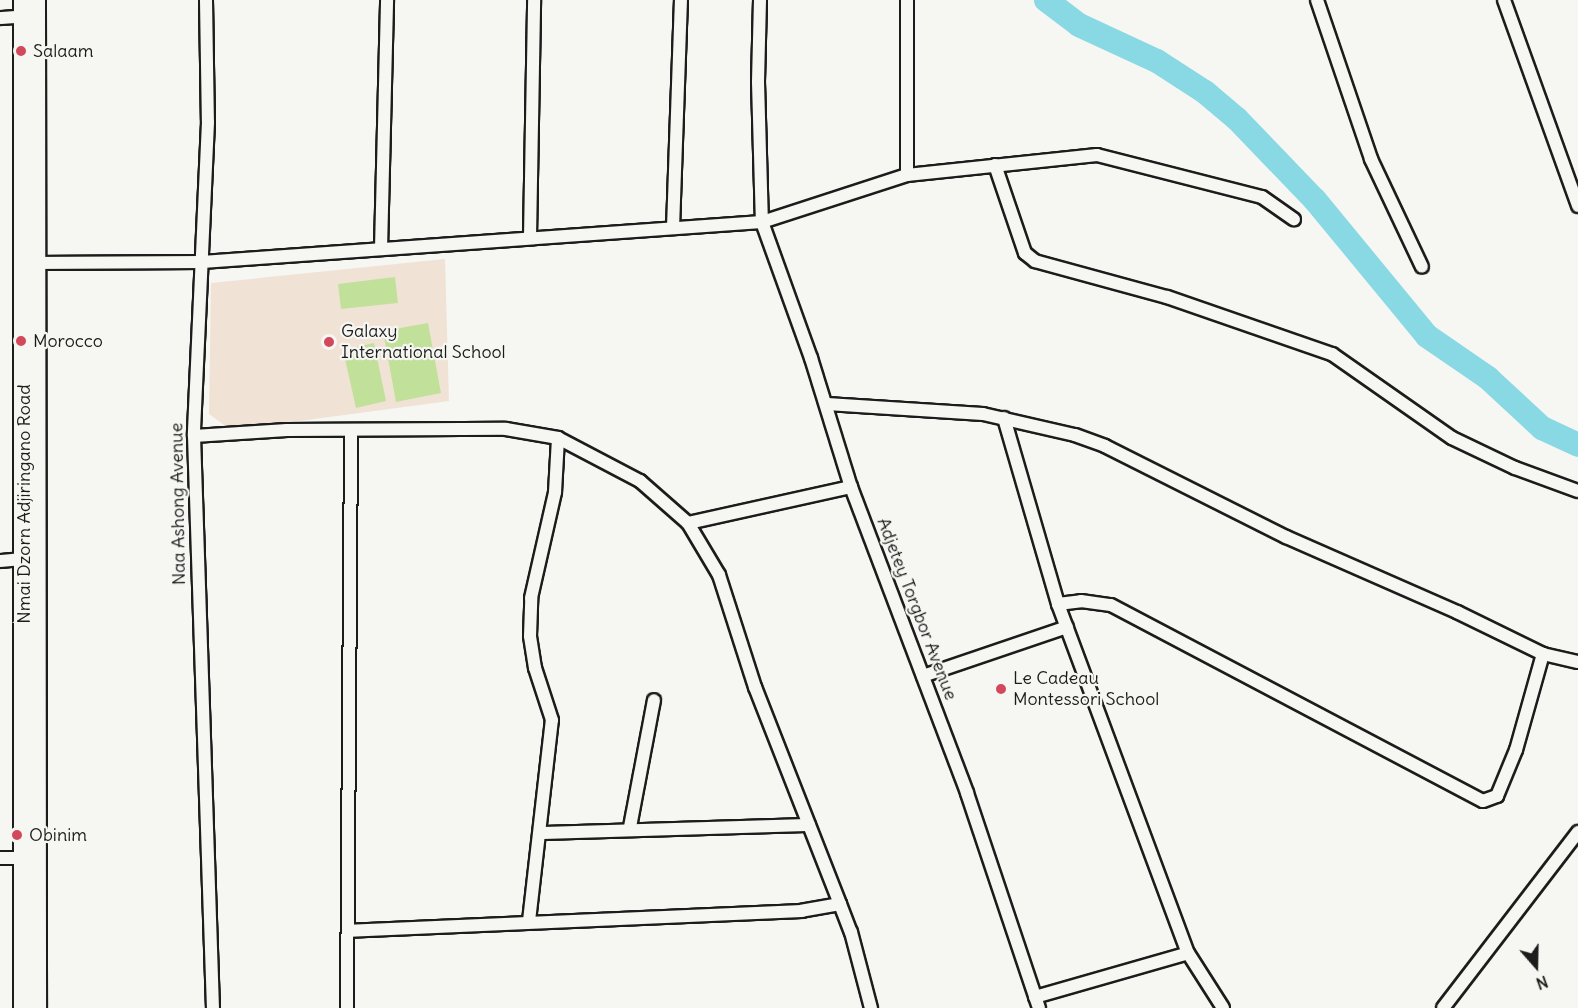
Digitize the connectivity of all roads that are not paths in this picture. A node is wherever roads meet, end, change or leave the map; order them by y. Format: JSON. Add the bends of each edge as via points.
{"nodes":[{"id":1,"x":206,"y":0,"type":"edge"},
{"id":2,"x":387,"y":0,"type":"edge"},
{"id":3,"x":534,"y":0,"type":"edge"},
{"id":4,"x":681,"y":0,"type":"edge"},
{"id":5,"x":760,"y":0,"type":"edge"},
{"id":6,"x":907,"y":0,"type":"edge"},
{"id":7,"x":1317,"y":0,"type":"edge"},
{"id":8,"x":1504,"y":0,"type":"edge"},
{"id":9,"x":30,"y":8,"type":"edge"},
{"id":10,"x":0,"y":18,"type":"edge"},
{"id":11,"x":995,"y":165,"type":"junction"},
{"id":12,"x":907,"y":175,"type":"junction"},
{"id":13,"x":1578,"y":206,"type":"edge"},
{"id":14,"x":1294,"y":219,"type":"dead end"},
{"id":15,"x":762,"y":222,"type":"junction"},
{"id":16,"x":673,"y":228,"type":"junction"},
{"id":17,"x":530,"y":237,"type":"junction"},
{"id":18,"x":381,"y":249,"type":"junction"},
{"id":19,"x":202,"y":262,"type":"junction"},
{"id":20,"x":30,"y":263,"type":"junction"},
{"id":21,"x":1422,"y":267,"type":"dead end"},
{"id":22,"x":827,"y":404,"type":"junction"},
{"id":23,"x":1004,"y":418,"type":"junction"},
{"id":24,"x":351,"y":431,"type":"junction"},
{"id":25,"x":194,"y":436,"type":"junction"},
{"id":26,"x":558,"y":438,"type":"junction"},
{"id":27,"x":851,"y":487,"type":"junction"},
{"id":28,"x":1578,"y":491,"type":"edge"},
{"id":29,"x":688,"y":523,"type":"junction"},
{"id":30,"x":25,"y":559,"type":"junction"},
{"id":31,"x":0,"y":561,"type":"edge"},
{"id":32,"x":1058,"y":604,"type":"junction"},
{"id":33,"x":1067,"y":627,"type":"junction"},
{"id":34,"x":1542,"y":654,"type":"junction"},
{"id":35,"x":1578,"y":662,"type":"edge"},
{"id":36,"x":923,"y":676,"type":"junction"},
{"id":37,"x":654,"y":700,"type":"dead end"},
{"id":38,"x":809,"y":825,"type":"junction"},
{"id":39,"x":630,"y":827,"type":"junction"},
{"id":40,"x":1578,"y":832,"type":"edge"},
{"id":41,"x":541,"y":833,"type":"junction"},
{"id":42,"x":0,"y":858,"type":"edge"},
{"id":43,"x":31,"y":858,"type":"junction"},
{"id":44,"x":840,"y":904,"type":"junction"},
{"id":45,"x":529,"y":921,"type":"junction"},
{"id":46,"x":350,"y":931,"type":"junction"},
{"id":47,"x":1188,"y":953,"type":"junction"},
{"id":48,"x":1037,"y":1003,"type":"edge"},
{"id":49,"x":23,"y":1008,"type":"edge"},
{"id":50,"x":37,"y":1008,"type":"edge"},
{"id":51,"x":213,"y":1008,"type":"edge"},
{"id":52,"x":346,"y":1008,"type":"edge"},
{"id":53,"x":871,"y":1008,"type":"edge"},
{"id":54,"x":1223,"y":1008,"type":"edge"},
{"id":55,"x":1443,"y":1008,"type":"edge"}],
"edges":[{"from":1,"to":19,"type":"street","name":"Naa Ashong Avenue","via":[[208,122]]},
{"from":2,"to":18,"type":"street"},
{"from":3,"to":17,"type":"street"},
{"from":4,"to":16,"type":"street"},
{"from":5,"to":15,"type":"street","name":"Adjetey Torgbor Avenue"},
{"from":6,"to":12,"type":"street"},
{"from":7,"to":21,"type":"street","via":[[1371,159]]},
{"from":8,"to":13,"type":"street"},
{"from":9,"to":10,"type":"street"},
{"from":9,"to":20,"type":"main road","name":"Nmai Dzorn Adjiringano Road"},
{"from":11,"to":12,"type":"street"},
{"from":11,"to":14,"type":"street","via":[[1097,155],[1123,159],[1262,197]]},
{"from":11,"to":28,"type":"street","via":[[1025,253],[1035,261],[1178,301],[1332,354],[1452,438],[1515,468]]},
{"from":12,"to":15,"type":"street"},
{"from":15,"to":16,"type":"street"},
{"from":15,"to":22,"type":"street","name":"Adjetey Torgbor Avenue"},
{"from":16,"to":17,"type":"street"},
{"from":17,"to":18,"type":"street"},
{"from":18,"to":19,"type":"street"},
{"from":19,"to":20,"type":"street"},
{"from":19,"to":25,"type":"street","name":"Naa Ashong Avenue"},
{"from":20,"to":30,"type":"main road","name":"Nmai Dzorn Adjiringano Road"},
{"from":20,"to":43,"type":"main road","name":"Nmai Dzorn Adjiringano Road"},
{"from":22,"to":23,"type":"street"},
{"from":22,"to":27,"type":"street","name":"Adjetey Torgbor Avenue"},
{"from":23,"to":32,"type":"street"},
{"from":23,"to":34,"type":"street","via":[[1105,446],[1286,537]]},
{"from":24,"to":25,"type":"street","via":[[287,430]]},
{"from":24,"to":26,"type":"street","via":[[506,429]]},
{"from":24,"to":46,"type":"street"},
{"from":25,"to":51,"type":"street","name":"Naa Ashong Avenue"},
{"from":26,"to":29,"type":"street","via":[[640,481]]},
{"from":26,"to":41,"type":"street","via":[[555,492],[531,598],[530,636],[535,668],[552,720]]},
{"from":27,"to":29,"type":"street"},
{"from":27,"to":36,"type":"street","name":"Adjetey Torgbor Avenue"},
{"from":29,"to":38,"type":"street","via":[[719,575],[754,687]]},
{"from":30,"to":31,"type":"street"},
{"from":30,"to":43,"type":"main road","name":"Nmai Dzorn Adjiringano Road"},
{"from":32,"to":33,"type":"street"},
{"from":32,"to":34,"type":"street","via":[[1081,601],[1112,606],[1483,801],[1497,796],[1516,750]]},
{"from":33,"to":36,"type":"street"},
{"from":33,"to":47,"type":"street"},
{"from":34,"to":35,"type":"street"},
{"from":36,"to":48,"type":"street","name":"Adjetey Torgbor Avenue","via":[[967,793]]},
{"from":37,"to":39,"type":"street"},
{"from":38,"to":39,"type":"street"},
{"from":38,"to":44,"type":"street"},
{"from":39,"to":41,"type":"street"},
{"from":40,"to":55,"type":"street"},
{"from":41,"to":45,"type":"street"},
{"from":42,"to":43,"type":"street"},
{"from":43,"to":49,"type":"main road","name":"Nmai Dzorn Adjiringano Road"},
{"from":43,"to":50,"type":"main road","name":"Nmai Dzorn Adjiringano Road"},
{"from":44,"to":45,"type":"street","via":[[802,911]]},
{"from":44,"to":53,"type":"street"},
{"from":45,"to":46,"type":"street"},
{"from":46,"to":52,"type":"street"},
{"from":47,"to":48,"type":"street"},
{"from":47,"to":54,"type":"street"}]}
